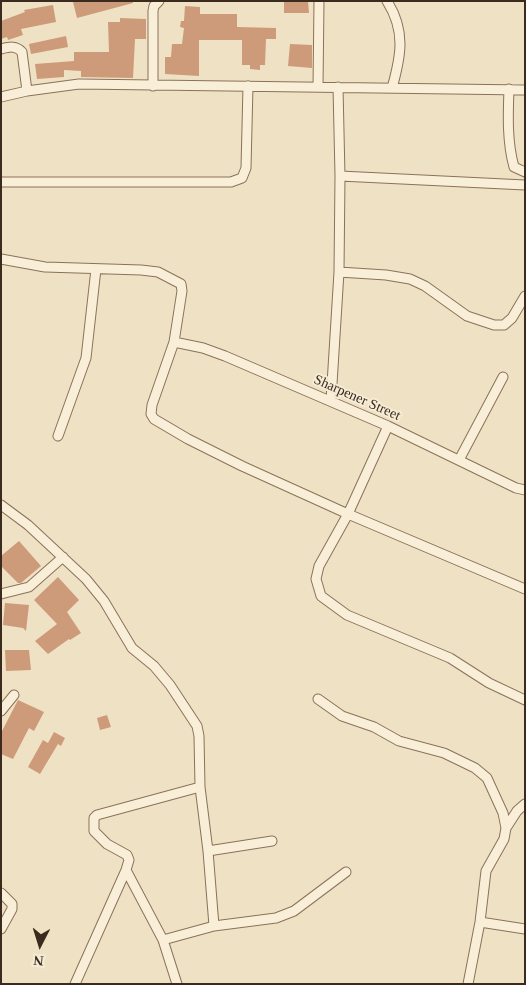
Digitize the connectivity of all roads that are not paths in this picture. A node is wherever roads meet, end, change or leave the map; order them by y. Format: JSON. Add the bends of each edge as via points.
{"nodes":[{"id":1,"x":159,"y":1,"type":"edge"},
{"id":2,"x":319,"y":1,"type":"edge"},
{"id":3,"x":388,"y":1,"type":"edge"},
{"id":4,"x":1,"y":50,"type":"edge"},
{"id":5,"x":153,"y":86,"type":"junction"},
{"id":6,"x":248,"y":86,"type":"junction"},
{"id":7,"x":318,"y":87,"type":"junction"},
{"id":8,"x":338,"y":87,"type":"junction"},
{"id":9,"x":392,"y":88,"type":"junction"},
{"id":10,"x":509,"y":90,"type":"junction"},
{"id":11,"x":525,"y":90,"type":"edge"},
{"id":12,"x":27,"y":91,"type":"junction"},
{"id":13,"x":1,"y":97,"type":"edge"},
{"id":14,"x":525,"y":172,"type":"edge"},
{"id":15,"x":340,"y":176,"type":"junction"},
{"id":16,"x":1,"y":182,"type":"edge"},
{"id":17,"x":525,"y":185,"type":"edge"},
{"id":18,"x":1,"y":259,"type":"edge"},
{"id":19,"x":96,"y":269,"type":"junction"},
{"id":20,"x":339,"y":272,"type":"junction"},
{"id":21,"x":524,"y":300,"type":"edge"},
{"id":22,"x":174,"y":342,"type":"junction"},
{"id":23,"x":503,"y":377,"type":"dead end"},
{"id":24,"x":331,"y":400,"type":"junction"},
{"id":25,"x":388,"y":426,"type":"junction"},
{"id":26,"x":58,"y":436,"type":"dead end"},
{"id":27,"x":459,"y":460,"type":"junction"},
{"id":28,"x":525,"y":490,"type":"edge"},
{"id":29,"x":1,"y":505,"type":"edge"},
{"id":30,"x":348,"y":514,"type":"junction"},
{"id":31,"x":63,"y":557,"type":"junction"},
{"id":32,"x":525,"y":589,"type":"edge"},
{"id":33,"x":1,"y":594,"type":"edge"},
{"id":34,"x":14,"y":695,"type":"dead end"},
{"id":35,"x":318,"y":699,"type":"dead end"},
{"id":36,"x":525,"y":700,"type":"edge"},
{"id":37,"x":1,"y":711,"type":"edge"},
{"id":38,"x":200,"y":787,"type":"junction"},
{"id":39,"x":525,"y":804,"type":"edge"},
{"id":40,"x":506,"y":828,"type":"junction"},
{"id":41,"x":272,"y":841,"type":"dead end"},
{"id":42,"x":208,"y":851,"type":"junction"},
{"id":43,"x":126,"y":870,"type":"junction"},
{"id":44,"x":346,"y":872,"type":"dead end"},
{"id":45,"x":1,"y":894,"type":"edge"},
{"id":46,"x":480,"y":922,"type":"junction"},
{"id":47,"x":214,"y":926,"type":"junction"},
{"id":48,"x":1,"y":929,"type":"edge"},
{"id":49,"x":525,"y":929,"type":"edge"},
{"id":50,"x":163,"y":940,"type":"junction"},
{"id":51,"x":75,"y":984,"type":"edge"},
{"id":52,"x":177,"y":984,"type":"edge"},
{"id":53,"x":468,"y":984,"type":"edge"}],
"edges":[{"from":1,"to":5,"type":"street","via":[[153,11]]},
{"from":2,"to":7,"type":"street"},
{"from":3,"to":9,"type":"street","via":[[396,14],[401,38],[400,60]]},
{"from":4,"to":12,"type":"street","via":[[10,47],[19,48],[22,52]]},
{"from":5,"to":6,"type":"street"},
{"from":5,"to":12,"type":"street","via":[[79,84]]},
{"from":6,"to":7,"type":"street"},
{"from":6,"to":16,"type":"street","via":[[246,168],[242,178],[231,182]]},
{"from":7,"to":8,"type":"street"},
{"from":8,"to":9,"type":"street"},
{"from":8,"to":15,"type":"street"},
{"from":9,"to":10,"type":"street"},
{"from":10,"to":11,"type":"street"},
{"from":10,"to":14,"type":"street","via":[[510,153],[514,167]]},
{"from":12,"to":13,"type":"street"},
{"from":15,"to":17,"type":"street"},
{"from":15,"to":20,"type":"street"},
{"from":18,"to":19,"type":"street","via":[[46,267]]},
{"from":19,"to":22,"type":"street","via":[[158,272],[181,284]]},
{"from":19,"to":26,"type":"street","via":[[86,358]]},
{"from":20,"to":21,"type":"street","via":[[410,279],[467,316],[494,325],[504,325]]},
{"from":20,"to":24,"type":"street"},
{"from":22,"to":24,"type":"street","name":"Sharpener Street","via":[[225,356]]},
{"from":22,"to":30,"type":"street","via":[[152,405],[150,414],[154,419],[188,439]]},
{"from":23,"to":27,"type":"street"},
{"from":24,"to":25,"type":"street","name":"Sharpener Street"},
{"from":25,"to":27,"type":"street","name":"Sharpener Street"},
{"from":25,"to":30,"type":"street"},
{"from":27,"to":28,"type":"street","name":"Sharpener Street"},
{"from":29,"to":31,"type":"street","via":[[28,524]]},
{"from":30,"to":32,"type":"street"},
{"from":30,"to":36,"type":"street","via":[[319,566],[316,579],[321,596],[347,615],[450,658],[489,684]]},
{"from":31,"to":33,"type":"street","via":[[29,587]]},
{"from":31,"to":38,"type":"street","via":[[104,601],[132,648],[154,666],[193,718],[199,736]]},
{"from":34,"to":37,"type":"street"},
{"from":35,"to":40,"type":"street","via":[[342,716],[374,727],[398,741],[444,753],[475,768],[488,778]]},
{"from":38,"to":42,"type":"street"},
{"from":38,"to":43,"type":"street","via":[[97,814],[94,831],[107,844],[128,855]]},
{"from":39,"to":40,"type":"street"},
{"from":40,"to":46,"type":"street","via":[[504,839],[486,871]]},
{"from":41,"to":42,"type":"street"},
{"from":42,"to":47,"type":"street"},
{"from":43,"to":50,"type":"street"},
{"from":43,"to":51,"type":"street"},
{"from":44,"to":47,"type":"street","via":[[294,911],[276,918]]},
{"from":45,"to":48,"type":"street","via":[[12,904],[12,909]]},
{"from":46,"to":49,"type":"street"},
{"from":46,"to":53,"type":"street"},
{"from":47,"to":50,"type":"street"},
{"from":50,"to":52,"type":"street"}]}
